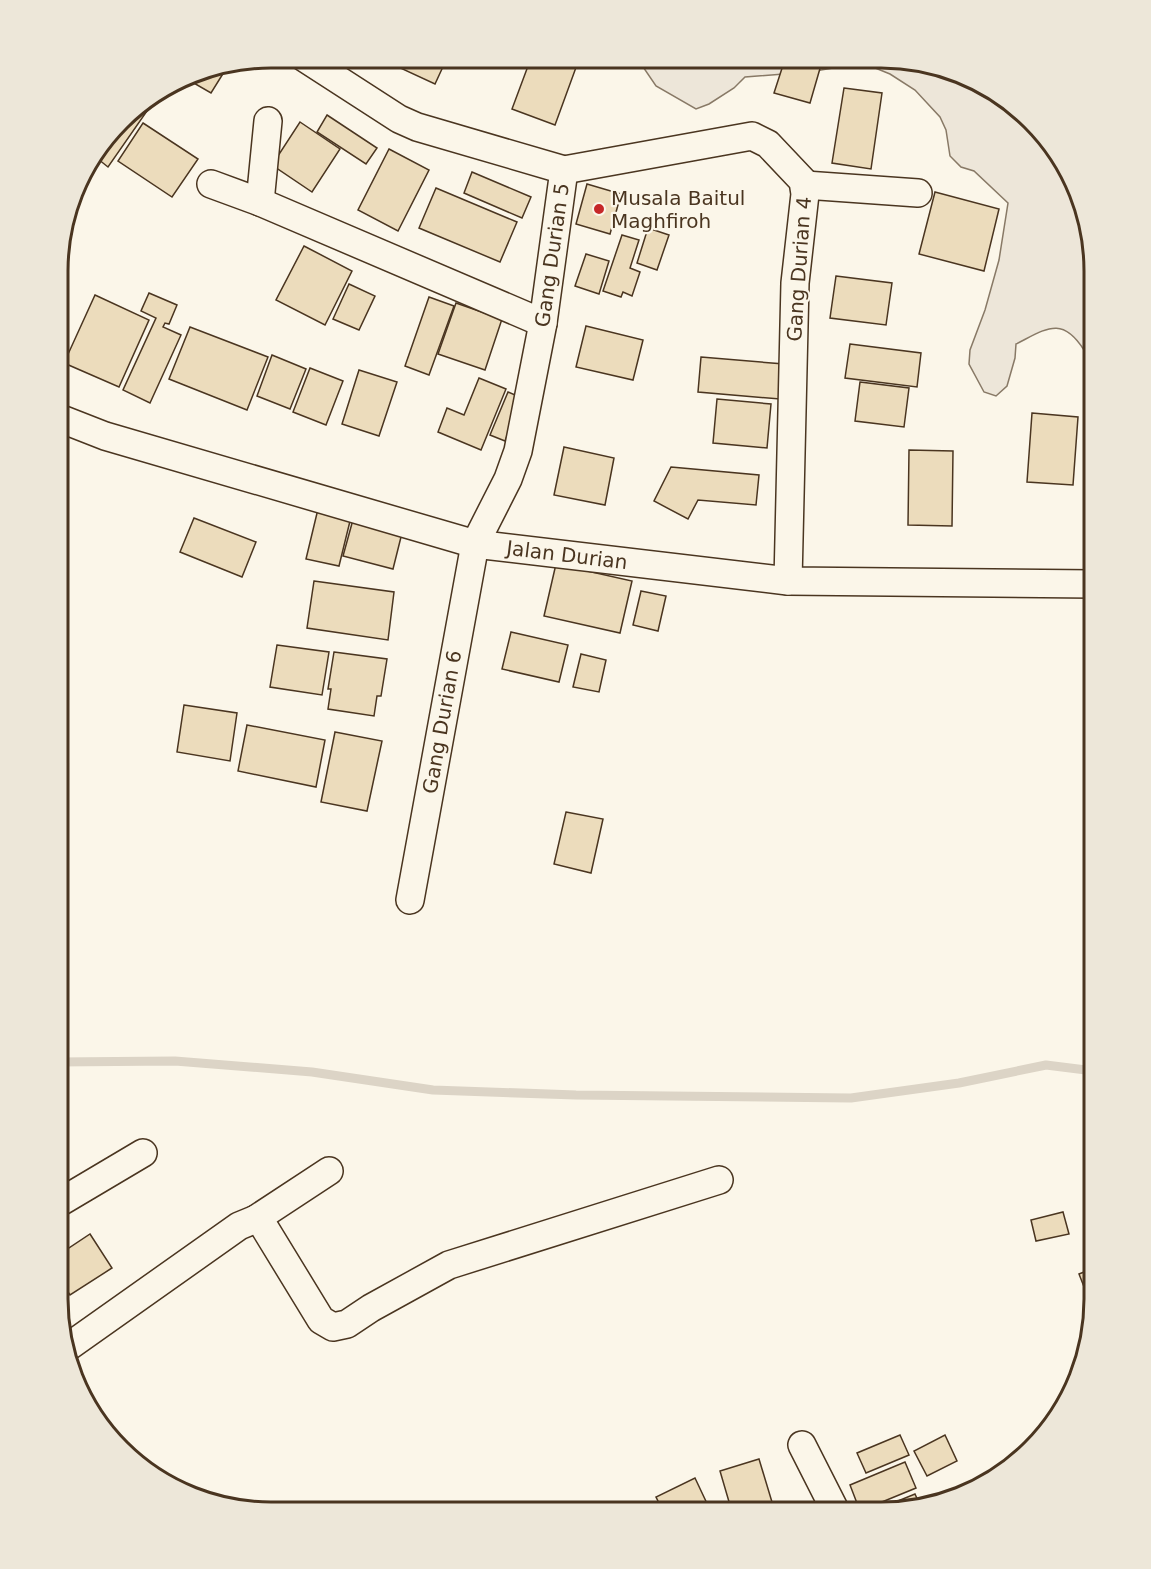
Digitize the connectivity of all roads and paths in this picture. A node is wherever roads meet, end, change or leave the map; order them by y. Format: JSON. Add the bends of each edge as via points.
{"nodes":[{"id":1,"x":320,"y":68,"type":"edge"},
{"id":2,"x":268,"y":121,"type":"dead end"},
{"id":3,"x":564,"y":170,"type":"junction"},
{"id":4,"x":211,"y":184,"type":"dead end"},
{"id":5,"x":805,"y":185,"type":"junction"},
{"id":6,"x":918,"y":193,"type":"dead end"},
{"id":7,"x":260,"y":202,"type":"junction"},
{"id":8,"x":543,"y":323,"type":"junction"},
{"id":9,"x":68,"y":422,"type":"edge"},
{"id":10,"x":475,"y":544,"type":"junction"},
{"id":11,"x":788,"y":581,"type":"junction"},
{"id":12,"x":1084,"y":584,"type":"edge"},
{"id":13,"x":410,"y":900,"type":"dead end"},
{"id":14,"x":143,"y":1153,"type":"dead end"},
{"id":15,"x":329,"y":1171,"type":"dead end"},
{"id":16,"x":719,"y":1180,"type":"dead end"},
{"id":17,"x":68,"y":1197,"type":"edge"},
{"id":18,"x":256,"y":1219,"type":"junction"},
{"id":19,"x":73,"y":1344,"type":"edge"},
{"id":20,"x":802,"y":1445,"type":"dead end"},
{"id":21,"x":831,"y":1502,"type":"edge"}],
"edges":[{"from":1,"to":3,"type":"street","name":"Gang Durian 5","via":[[417,128]]},
{"from":2,"to":7,"type":"street"},
{"from":3,"to":5,"type":"street","name":"Gang Durian 4","via":[[753,136],[768,144]]},
{"from":3,"to":8,"type":"street","name":"Gang Durian 5"},
{"from":4,"to":7,"type":"street"},
{"from":5,"to":6,"type":"street"},
{"from":5,"to":11,"type":"street","name":"Gang Durian 4","via":[[795,283]]},
{"from":7,"to":8,"type":"street"},
{"from":8,"to":10,"type":"street","name":"Gang Durian 5","via":[[518,452]]},
{"from":9,"to":10,"type":"street","name":"Jalan Durian"},
{"from":10,"to":11,"type":"street","name":"Jalan Durian"},
{"from":10,"to":13,"type":"street","name":"Gang Durian 6"},
{"from":11,"to":12,"type":"street","name":"Jalan Durian"},
{"from":14,"to":17,"type":"street"},
{"from":15,"to":18,"type":"street"},
{"from":16,"to":18,"type":"street","via":[[449,1265],[347,1324],[333,1327],[321,1320]]},
{"from":18,"to":19,"type":"street","via":[[239,1226]]},
{"from":20,"to":21,"type":"street"}]}
